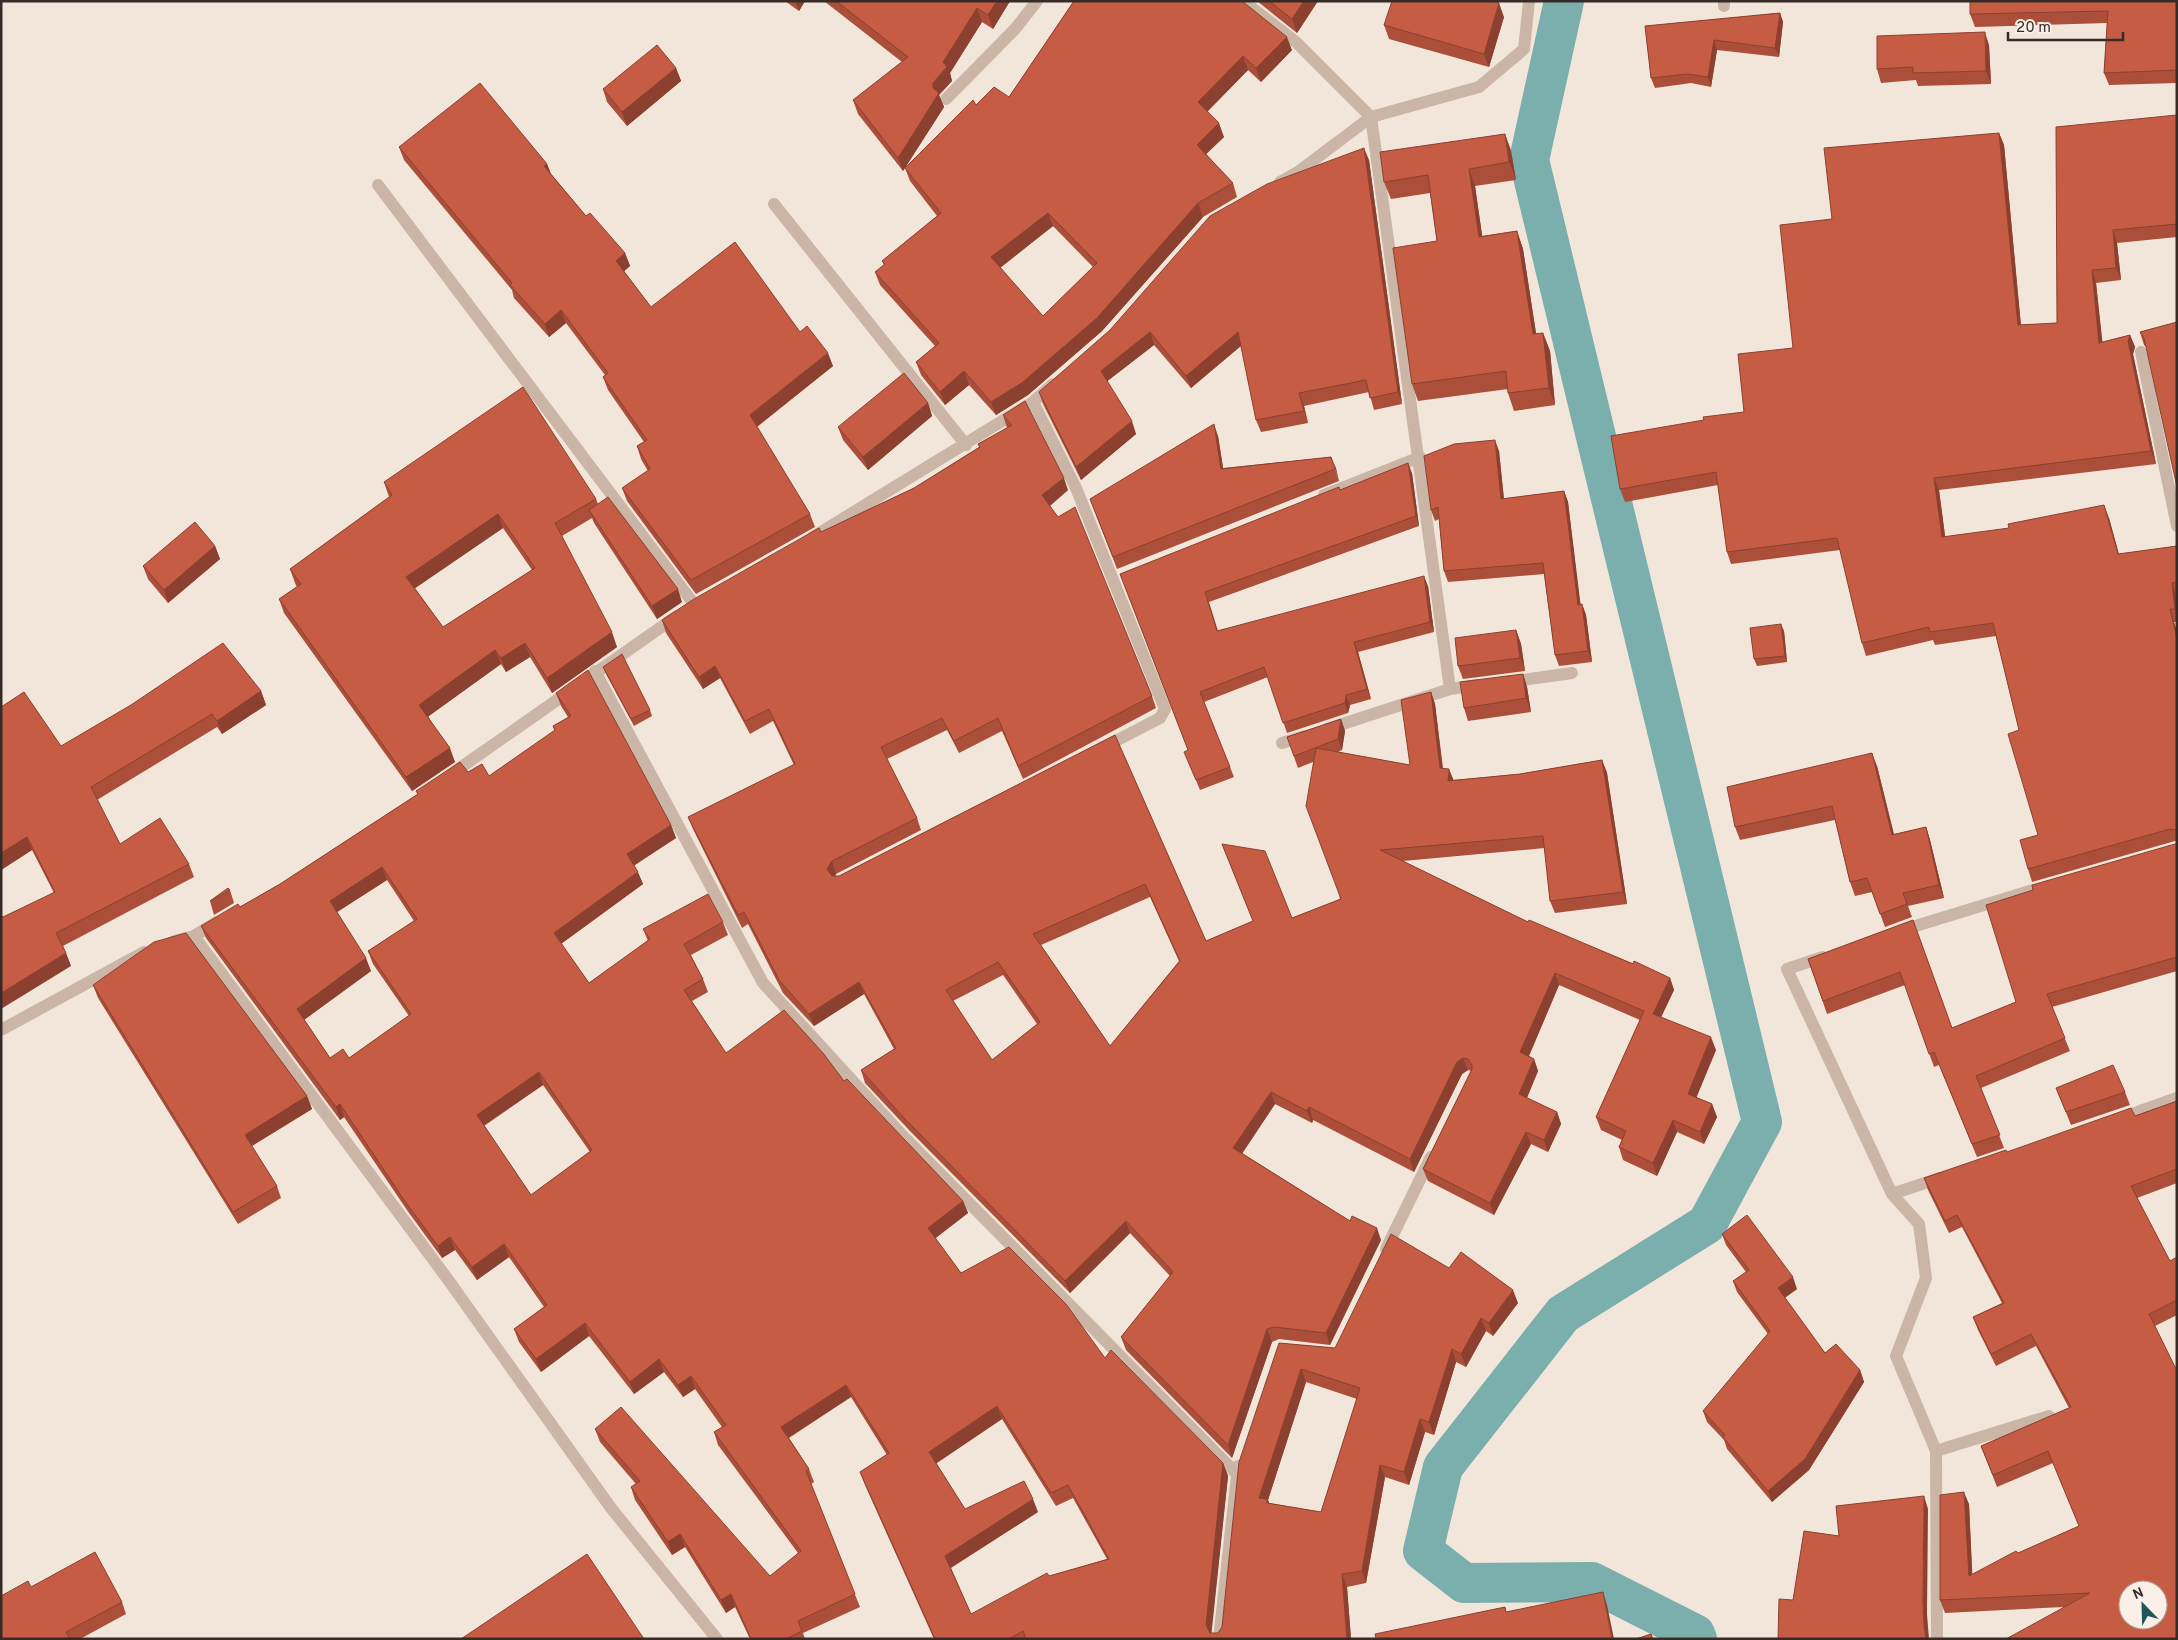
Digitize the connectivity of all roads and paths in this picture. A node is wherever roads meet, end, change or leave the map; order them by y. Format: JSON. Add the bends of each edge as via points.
{"nodes":[{"id":1,"x":1037,"y":1,"type":"edge"},
{"id":2,"x":1243,"y":1,"type":"edge"},
{"id":3,"x":1529,"y":1,"type":"edge"},
{"id":4,"x":946,"y":100,"type":"dead end"},
{"id":5,"x":1371,"y":118,"type":"junction"},
{"id":6,"x":378,"y":185,"type":"dead end"},
{"id":7,"x":1266,"y":190,"type":"edge"},
{"id":8,"x":774,"y":204,"type":"dead end"},
{"id":9,"x":2141,"y":352,"type":"edge"},
{"id":10,"x":1063,"y":376,"type":"edge"},
{"id":11,"x":1033,"y":402,"type":"junction"},
{"id":12,"x":966,"y":445,"type":"junction"},
{"id":13,"x":1420,"y":457,"type":"junction"},
{"id":14,"x":1308,"y":502,"type":"edge"},
{"id":15,"x":2177,"y":526,"type":"edge"},
{"id":16,"x":802,"y":544,"type":"edge"},
{"id":17,"x":595,"y":671,"type":"junction"},
{"id":18,"x":1572,"y":673,"type":"dead end"},
{"id":19,"x":1450,"y":689,"type":"junction"},
{"id":20,"x":1282,"y":743,"type":"dead end"},
{"id":21,"x":1089,"y":755,"type":"edge"},
{"id":22,"x":442,"y":780,"type":"edge"},
{"id":23,"x":2044,"y":887,"type":"edge"},
{"id":24,"x":227,"y":916,"type":"edge"},
{"id":25,"x":194,"y":936,"type":"junction"},
{"id":26,"x":1885,"y":936,"type":"edge"},
{"id":27,"x":1832,"y":954,"type":"edge"},
{"id":28,"x":1,"y":1030,"type":"edge"},
{"id":29,"x":2177,"y":1098,"type":"edge"},
{"id":30,"x":2104,"y":1123,"type":"edge"},
{"id":31,"x":1435,"y":1149,"type":"edge"},
{"id":32,"x":1957,"y":1173,"type":"edge"},
{"id":33,"x":1892,"y":1194,"type":"junction"},
{"id":34,"x":1378,"y":1265,"type":"edge"},
{"id":35,"x":2049,"y":1416,"type":"edge"},
{"id":36,"x":1936,"y":1451,"type":"junction"},
{"id":37,"x":1242,"y":1455,"type":"edge"},
{"id":38,"x":1236,"y":1473,"type":"junction"},
{"id":39,"x":717,"y":1639,"type":"edge"},
{"id":40,"x":1219,"y":1639,"type":"edge"},
{"id":41,"x":1937,"y":1639,"type":"edge"}],
"edges":[{"from":1,"to":4,"type":"street","via":[[1015,29]]},
{"from":2,"to":5,"type":"street","via":[[1296,42]]},
{"from":3,"to":5,"type":"street","via":[[1524,49],[1479,87]]},
{"from":5,"to":7,"type":"street","via":[[1298,172]]},
{"from":5,"to":13,"type":"street"},
{"from":6,"to":17,"type":"street","via":[[698,602]]},
{"from":8,"to":12,"type":"street"},
{"from":9,"to":15,"type":"street"},
{"from":10,"to":11,"type":"street"},
{"from":11,"to":12,"type":"street"},
{"from":11,"to":21,"type":"street","via":[[1119,577],[1165,709],[1160,718]]},
{"from":12,"to":16,"type":"street"},
{"from":13,"to":14,"type":"street"},
{"from":13,"to":19,"type":"street"},
{"from":17,"to":22,"type":"street"},
{"from":17,"to":38,"type":"street","via":[[764,983],[904,1136]]},
{"from":18,"to":19,"type":"street"},
{"from":19,"to":20,"type":"street"},
{"from":23,"to":26,"type":"street"},
{"from":24,"to":25,"type":"street"},
{"from":25,"to":28,"type":"street","via":[[156,946]]},
{"from":25,"to":39,"type":"street","via":[[449,1281],[611,1508]]},
{"from":27,"to":33,"type":"street","via":[[1787,970]]},
{"from":29,"to":30,"type":"street"},
{"from":31,"to":34,"type":"street"},
{"from":32,"to":33,"type":"street"},
{"from":33,"to":36,"type":"street","via":[[1918,1224],[1926,1278],[1896,1356]]},
{"from":35,"to":36,"type":"street"},
{"from":36,"to":41,"type":"street"},
{"from":37,"to":38,"type":"street"},
{"from":38,"to":40,"type":"street"}]}
